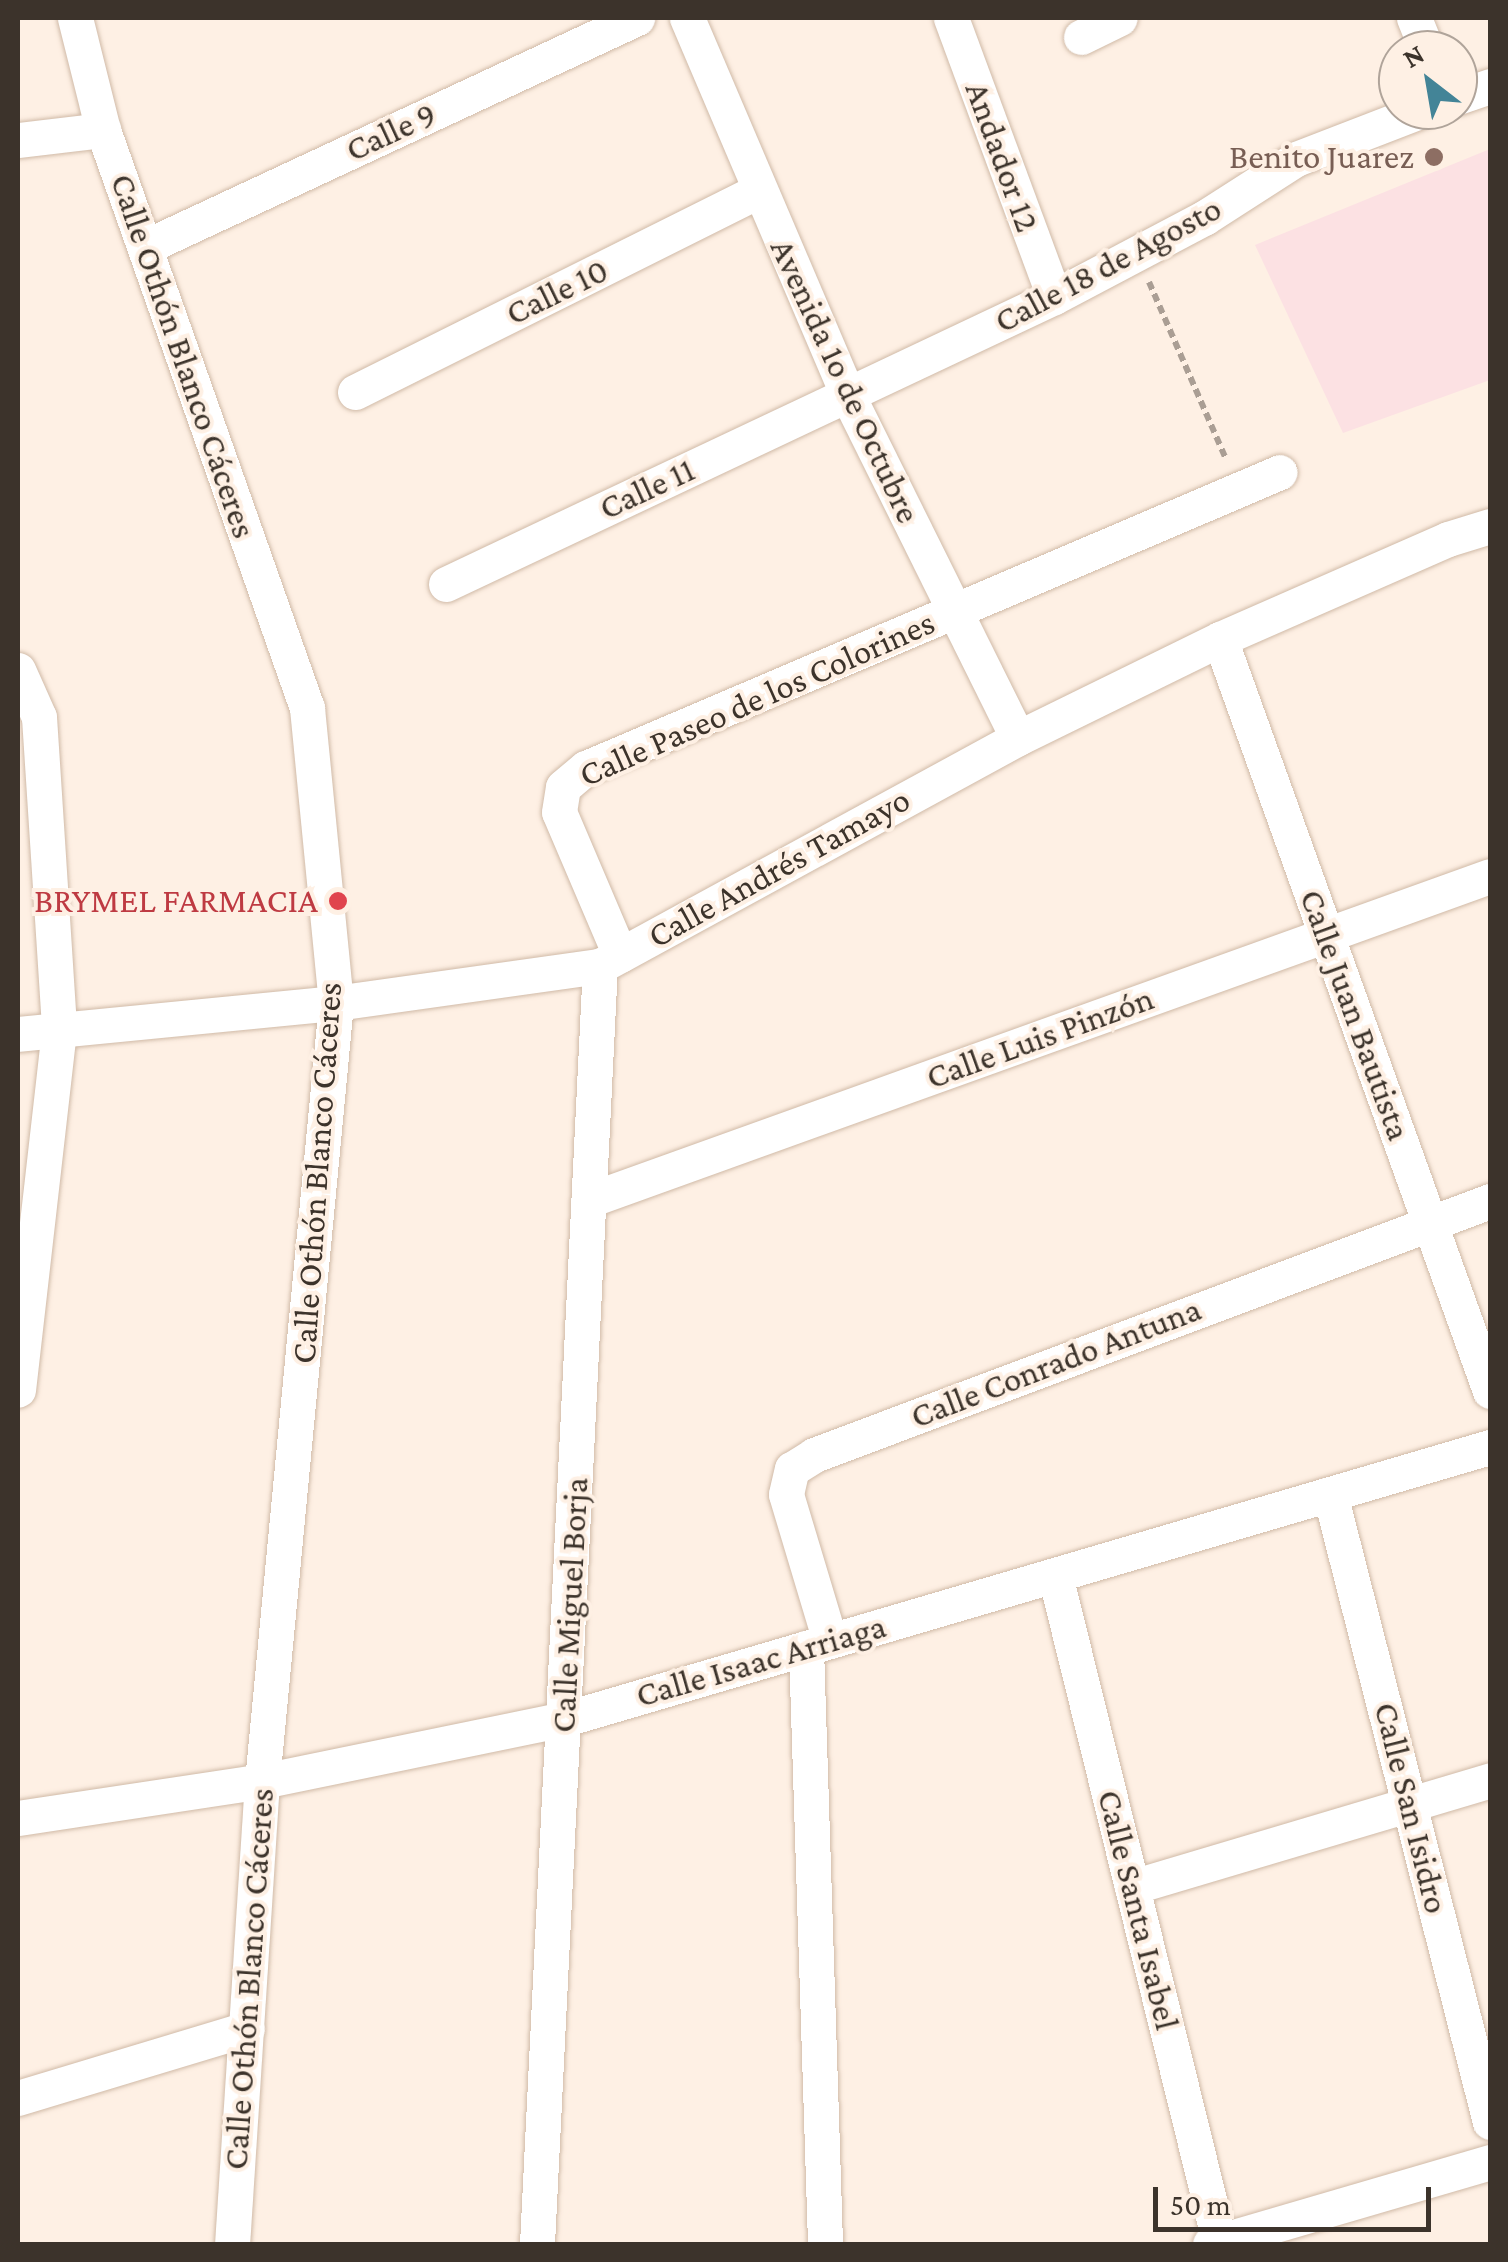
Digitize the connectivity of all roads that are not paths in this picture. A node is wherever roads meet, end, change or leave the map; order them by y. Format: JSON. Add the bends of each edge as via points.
{"nodes":[{"id":1,"x":75,"y":18,"type":"edge"},
{"id":2,"x":638,"y":18,"type":"edge"},
{"id":3,"x":686,"y":18,"type":"edge"},
{"id":4,"x":950,"y":18,"type":"edge"},
{"id":5,"x":1120,"y":18,"type":"edge"},
{"id":6,"x":1081,"y":37,"type":"dead end"},
{"id":7,"x":1378,"y":127,"type":"edge"},
{"id":8,"x":103,"y":130,"type":"junction"},
{"id":9,"x":18,"y":140,"type":"edge"},
{"id":10,"x":758,"y":191,"type":"junction"},
{"id":11,"x":145,"y":247,"type":"junction"},
{"id":12,"x":1054,"y":297,"type":"junction"},
{"id":13,"x":355,"y":392,"type":"dead end"},
{"id":14,"x":847,"y":394,"type":"junction"},
{"id":15,"x":1280,"y":472,"type":"dead end"},
{"id":16,"x":1490,"y":526,"type":"edge"},
{"id":17,"x":446,"y":584,"type":"dead end"},
{"id":18,"x":952,"y":611,"type":"junction"},
{"id":19,"x":1220,"y":639,"type":"junction"},
{"id":20,"x":18,"y":670,"type":"edge"},
{"id":21,"x":1018,"y":738,"type":"junction"},
{"id":22,"x":1490,"y":876,"type":"edge"},
{"id":23,"x":1326,"y":936,"type":"junction"},
{"id":24,"x":610,"y":960,"type":"junction"},
{"id":25,"x":336,"y":1003,"type":"junction"},
{"id":26,"x":58,"y":1030,"type":"junction"},
{"id":27,"x":18,"y":1034,"type":"edge"},
{"id":28,"x":589,"y":1200,"type":"junction"},
{"id":29,"x":1490,"y":1200,"type":"edge"},
{"id":30,"x":1429,"y":1221,"type":"junction"},
{"id":31,"x":18,"y":1390,"type":"edge"},
{"id":32,"x":1490,"y":1391,"type":"edge"},
{"id":33,"x":1490,"y":1447,"type":"edge"},
{"id":34,"x":1330,"y":1494,"type":"junction"},
{"id":35,"x":1055,"y":1575,"type":"junction"},
{"id":36,"x":818,"y":1645,"type":"junction"},
{"id":37,"x":565,"y":1719,"type":"junction"},
{"id":38,"x":1490,"y":1780,"type":"edge"},
{"id":39,"x":262,"y":1781,"type":"junction"},
{"id":40,"x":1410,"y":1804,"type":"junction"},
{"id":41,"x":18,"y":1818,"type":"edge"},
{"id":42,"x":1132,"y":1886,"type":"junction"},
{"id":43,"x":247,"y":2029,"type":"junction"},
{"id":44,"x":18,"y":2098,"type":"edge"},
{"id":45,"x":1490,"y":2122,"type":"edge"},
{"id":46,"x":1490,"y":2162,"type":"edge"},
{"id":47,"x":232,"y":2244,"type":"edge"},
{"id":48,"x":537,"y":2244,"type":"edge"},
{"id":49,"x":825,"y":2244,"type":"edge"},
{"id":50,"x":1217,"y":2244,"type":"edge"}],
"edges":[{"from":1,"to":8,"type":"street","name":"Calle Othón Blanco Cáceres"},
{"from":2,"to":11,"type":"street","name":"Calle 9"},
{"from":3,"to":10,"type":"street","name":"Avenida 1o de Octubre"},
{"from":4,"to":12,"type":"street","name":"Andador 12"},
{"from":5,"to":6,"type":"street"},
{"from":7,"to":12,"type":"street","name":"Calle 18 de Agosto","via":[[1296,159],[1204,218]]},
{"from":8,"to":9,"type":"street"},
{"from":8,"to":11,"type":"street","name":"Calle Othón Blanco Cáceres"},
{"from":10,"to":13,"type":"street","name":"Calle 10"},
{"from":10,"to":14,"type":"street","name":"Avenida 1o de Octubre"},
{"from":11,"to":25,"type":"street","name":"Calle Othón Blanco Cáceres","via":[[307,708]]},
{"from":12,"to":14,"type":"street","name":"Calle 18 de Agosto"},
{"from":14,"to":17,"type":"street","name":"Calle 11"},
{"from":14,"to":18,"type":"street","name":"Avenida 1o de Octubre"},
{"from":15,"to":18,"type":"street","name":"Calle Paseo de los Colorines"},
{"from":16,"to":19,"type":"street","name":"Calle Andrés Tamayo"},
{"from":18,"to":21,"type":"street","name":"Avenida 1o de Octubre"},
{"from":18,"to":24,"type":"street","name":"Calle Paseo de los Colorines","via":[[586,768],[563,787],[560,812]]},
{"from":19,"to":21,"type":"street","name":"Calle Andrés Tamayo"},
{"from":19,"to":23,"type":"street","name":"Calle Juan Bautista"},
{"from":20,"to":26,"type":"street","via":[[39,717]]},
{"from":21,"to":24,"type":"street","name":"Calle Andrés Tamayo"},
{"from":22,"to":23,"type":"street","name":"Calle Luis Pinzón"},
{"from":23,"to":28,"type":"street","name":"Calle Luis Pinzón"},
{"from":23,"to":30,"type":"street","name":"Calle Juan Bautista"},
{"from":24,"to":25,"type":"street","name":"Calle Andrés Tamayo"},
{"from":24,"to":28,"type":"street","name":"Calle Miguel Borja"},
{"from":25,"to":26,"type":"street","name":"Calle Andrés Tamayo"},
{"from":25,"to":39,"type":"street","name":"Calle Othón Blanco Cáceres"},
{"from":26,"to":27,"type":"street","name":"Calle Andrés Tamayo"},
{"from":26,"to":31,"type":"street"},
{"from":28,"to":37,"type":"street","name":"Calle Miguel Borja"},
{"from":29,"to":30,"type":"street","name":"Calle Conrado Antuna"},
{"from":30,"to":32,"type":"street","name":"Calle Juan Bautista"},
{"from":30,"to":36,"type":"street","name":"Calle Conrado Antuna","via":[[792,1468],[786,1494]]},
{"from":33,"to":34,"type":"street","name":"Calle Isaac Arriaga"},
{"from":34,"to":35,"type":"street","name":"Calle Isaac Arriaga"},
{"from":34,"to":40,"type":"street","name":"Calle San Isidro"},
{"from":35,"to":36,"type":"street","name":"Calle Isaac Arriaga"},
{"from":35,"to":42,"type":"street","name":"Calle Santa Isabel"},
{"from":36,"to":37,"type":"street","name":"Calle Isaac Arriaga"},
{"from":36,"to":49,"type":"street","name":"Calle Conrado Antuna"},
{"from":37,"to":39,"type":"street","name":"Calle Isaac Arriaga"},
{"from":37,"to":48,"type":"street","name":"Calle Miguel Borja"},
{"from":38,"to":40,"type":"street"},
{"from":39,"to":41,"type":"street","name":"Calle Isaac Arriaga"},
{"from":39,"to":43,"type":"street","name":"Calle Othón Blanco Cáceres"},
{"from":40,"to":42,"type":"street"},
{"from":40,"to":45,"type":"street","name":"Calle San Isidro"},
{"from":42,"to":50,"type":"street","name":"Calle Santa Isabel"},
{"from":43,"to":44,"type":"street"},
{"from":43,"to":47,"type":"street","name":"Calle Othón Blanco Cáceres"},
{"from":46,"to":50,"type":"street"}]}
